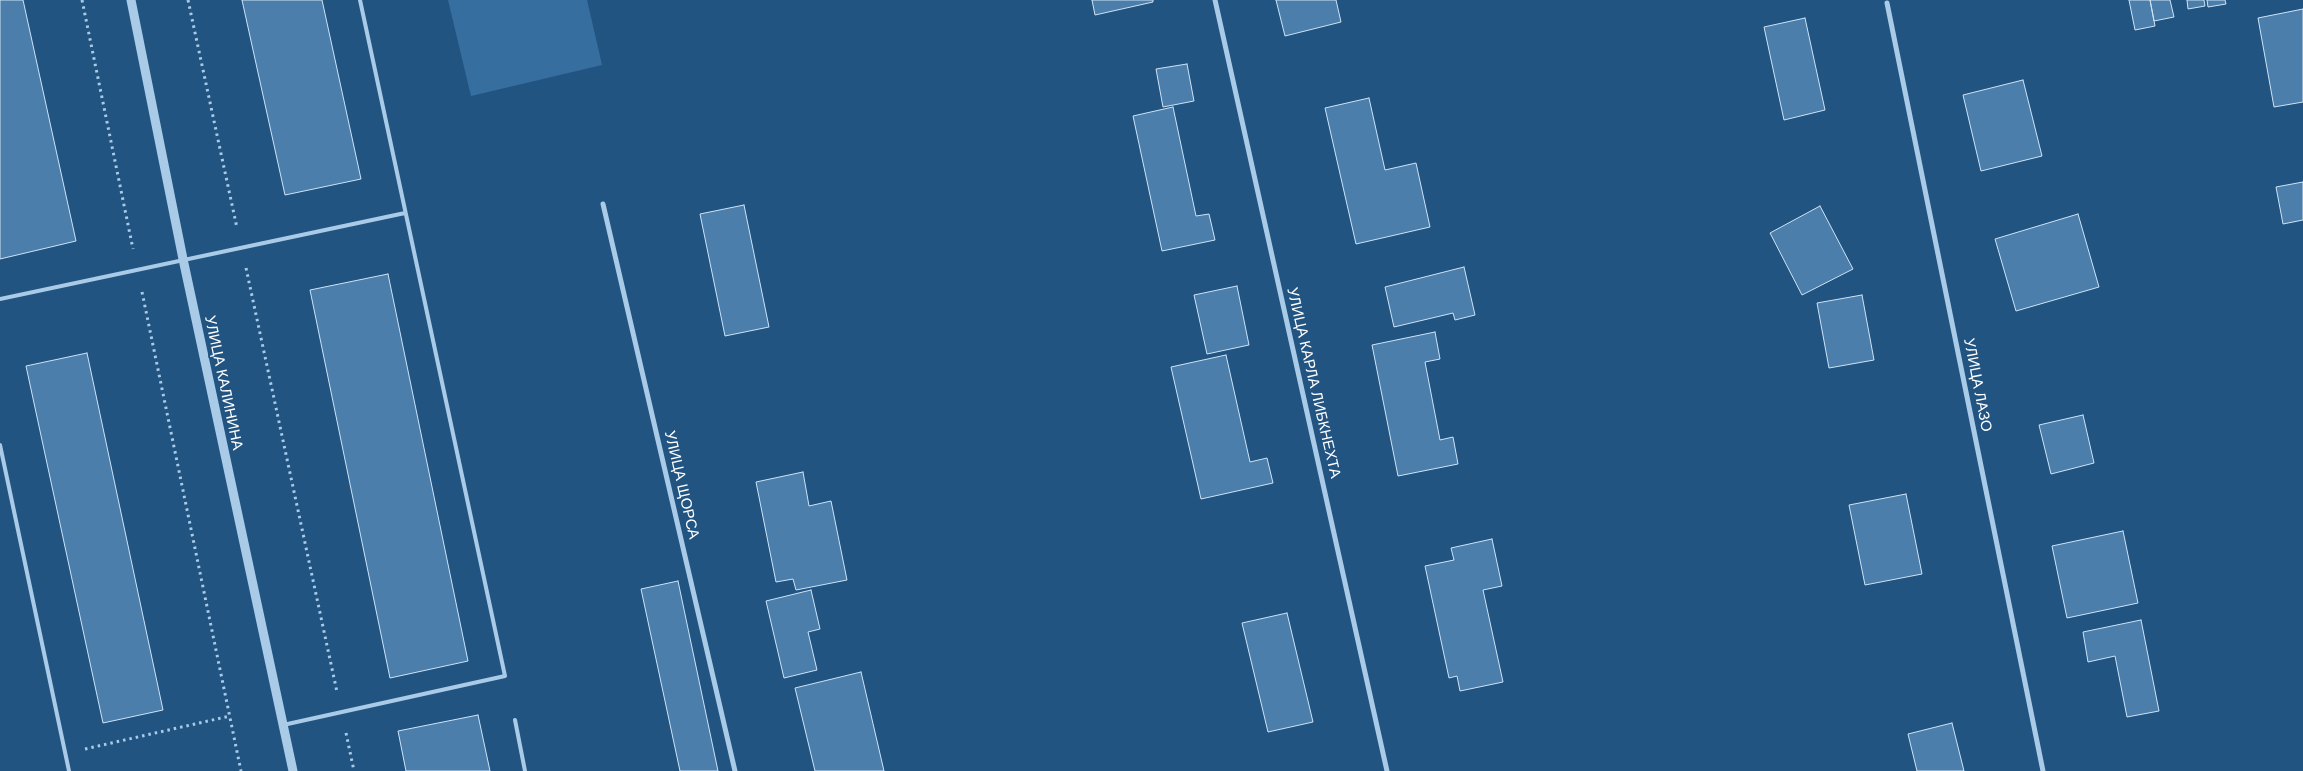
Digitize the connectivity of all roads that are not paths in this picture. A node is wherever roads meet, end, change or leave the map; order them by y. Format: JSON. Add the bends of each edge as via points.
{"nodes":[{"id":1,"x":131,"y":0,"type":"edge"},
{"id":2,"x":360,"y":0,"type":"edge"},
{"id":3,"x":1215,"y":0,"type":"edge"},
{"id":4,"x":1889,"y":2,"type":"edge"},
{"id":5,"x":603,"y":204,"type":"dead end"},
{"id":6,"x":405,"y":213,"type":"junction"},
{"id":7,"x":183,"y":259,"type":"junction"},
{"id":8,"x":0,"y":299,"type":"edge"},
{"id":9,"x":0,"y":445,"type":"edge"},
{"id":10,"x":515,"y":720,"type":"dead end"},
{"id":11,"x":283,"y":725,"type":"junction"},
{"id":12,"x":69,"y":771,"type":"edge"},
{"id":13,"x":292,"y":771,"type":"edge"},
{"id":14,"x":526,"y":771,"type":"edge"},
{"id":15,"x":735,"y":771,"type":"edge"},
{"id":16,"x":1387,"y":771,"type":"edge"},
{"id":17,"x":2043,"y":771,"type":"edge"}],
"edges":[{"from":1,"to":7,"type":"street","name":"УЛИЦА КАЛИНИНА"},
{"from":2,"to":6,"type":"lane"},
{"from":3,"to":16,"type":"street","name":"УЛИЦА КАРЛА ЛИБКНЕХТА"},
{"from":4,"to":17,"type":"street","name":"УЛИЦА ЛАЗО"},
{"from":5,"to":15,"type":"street","name":"УЛИЦА ЩОРСА"},
{"from":6,"to":7,"type":"lane"},
{"from":6,"to":11,"type":"lane","via":[[505,676]]},
{"from":7,"to":8,"type":"lane"},
{"from":7,"to":11,"type":"street","name":"УЛИЦА КАЛИНИНА"},
{"from":9,"to":12,"type":"lane"},
{"from":10,"to":14,"type":"lane"},
{"from":11,"to":13,"type":"street","name":"УЛИЦА КАЛИНИНА"}]}
